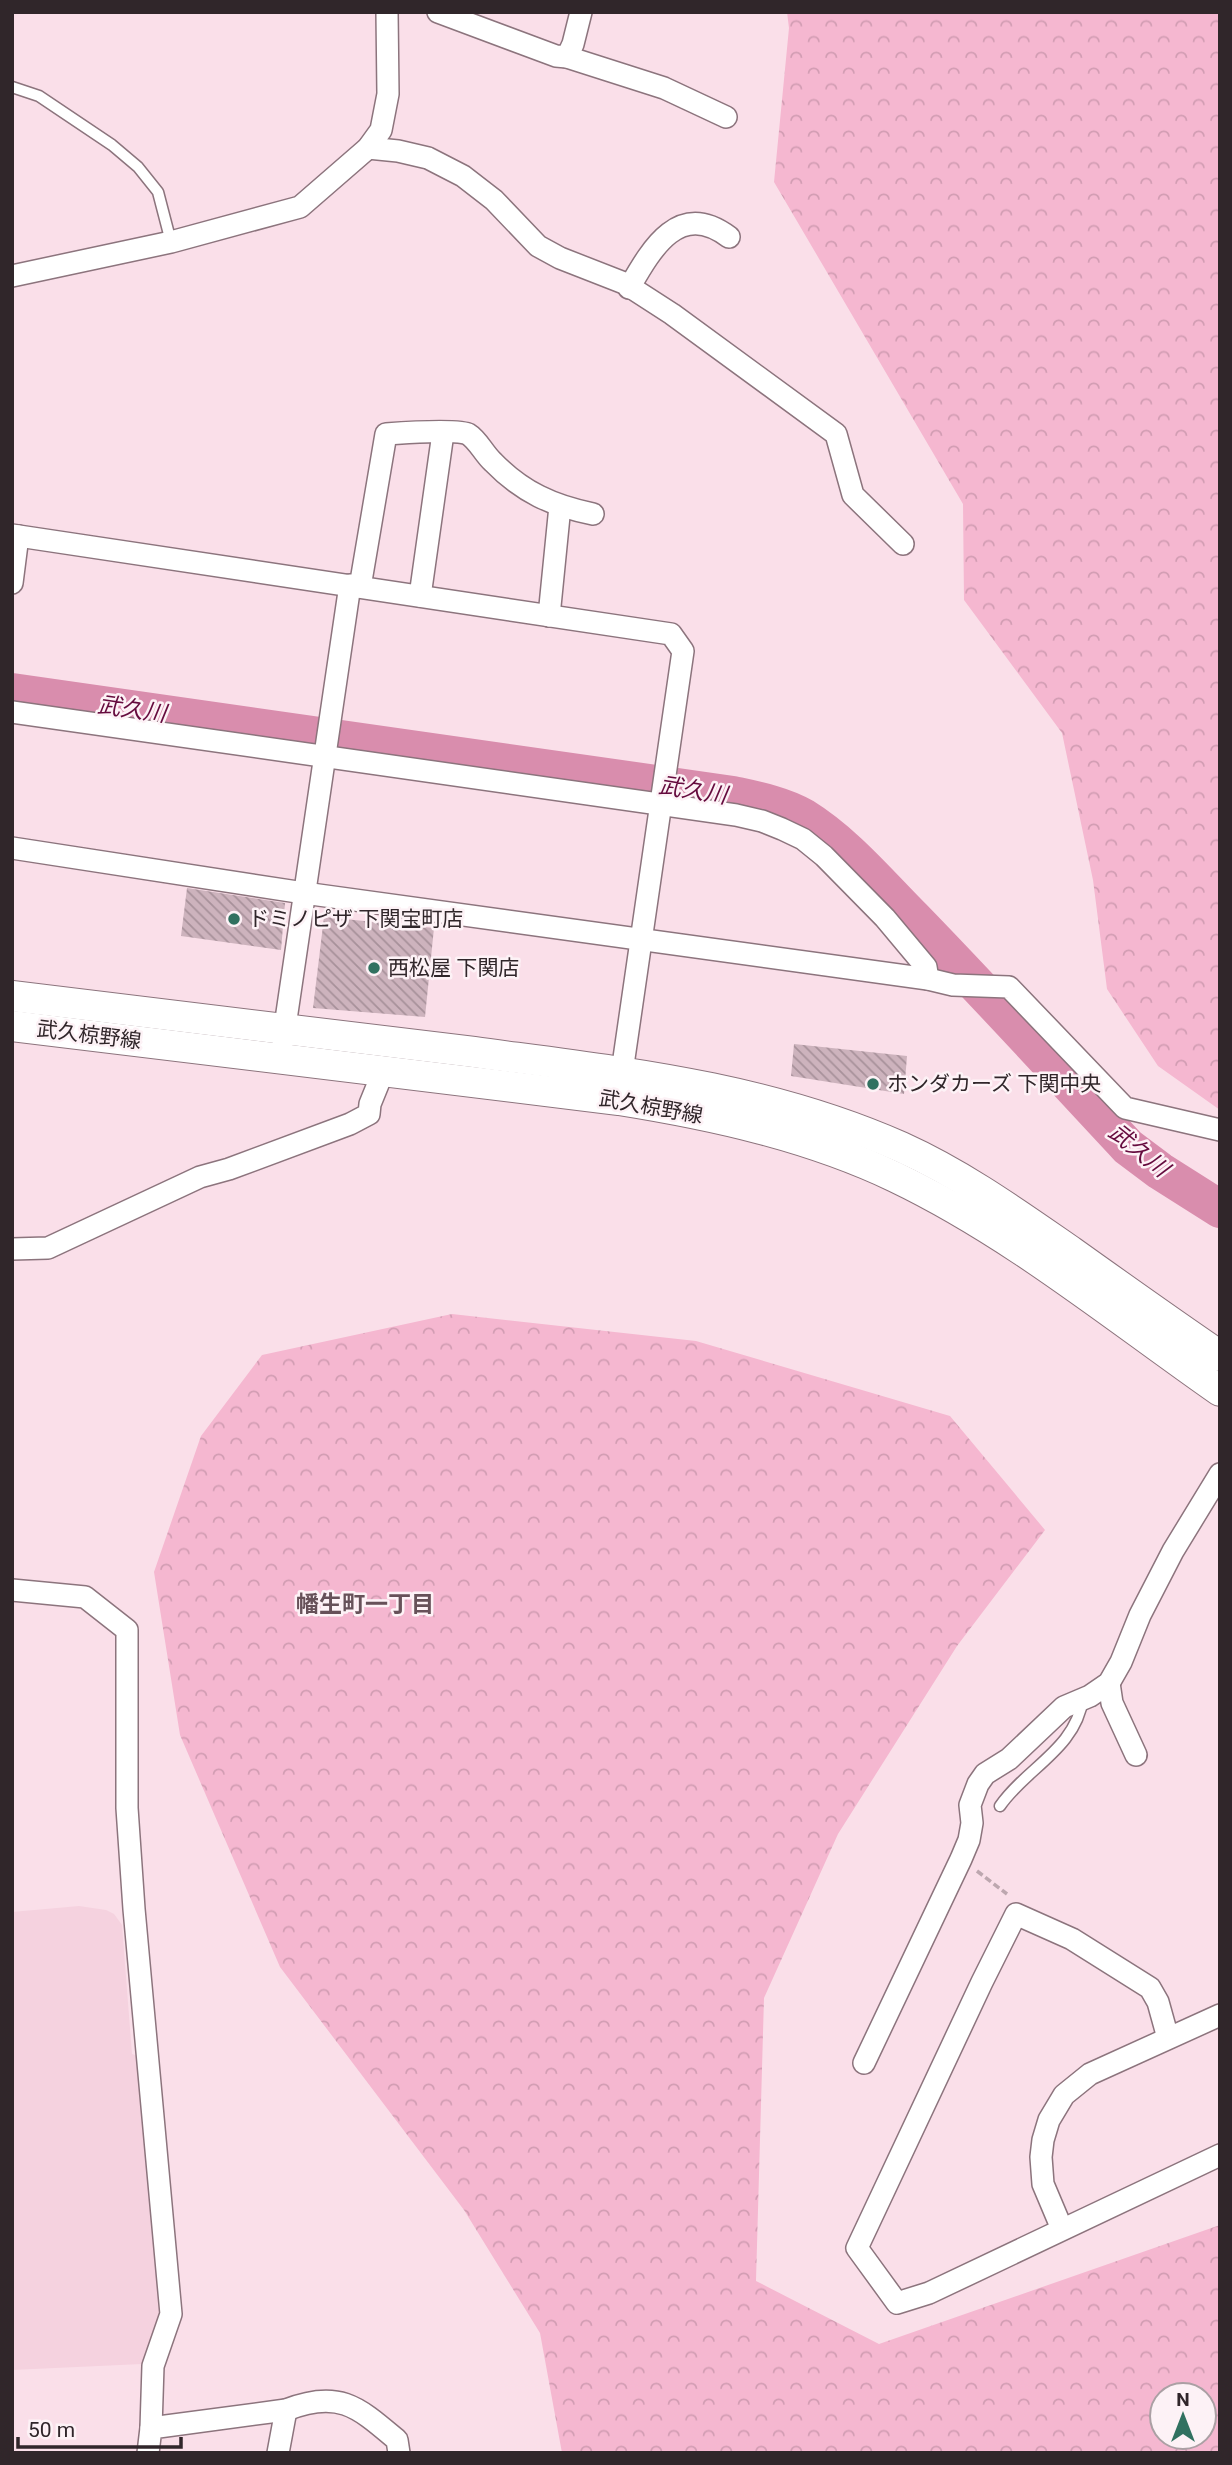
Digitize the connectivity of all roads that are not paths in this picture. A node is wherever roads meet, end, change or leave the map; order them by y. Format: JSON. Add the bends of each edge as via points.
{"nodes":[{"id":1,"x":387,"y":12,"type":"edge"},
{"id":2,"x":438,"y":12,"type":"edge"},
{"id":3,"x":581,"y":12,"type":"edge"},
{"id":4,"x":568,"y":57,"type":"junction"},
{"id":5,"x":12,"y":87,"type":"edge"},
{"id":6,"x":726,"y":117,"type":"dead end"},
{"id":7,"x":368,"y":148,"type":"junction"},
{"id":8,"x":729,"y":237,"type":"dead end"},
{"id":9,"x":170,"y":242,"type":"junction"},
{"id":10,"x":12,"y":276,"type":"edge"},
{"id":11,"x":629,"y":288,"type":"junction"},
{"id":12,"x":443,"y":433,"type":"junction"},
{"id":13,"x":560,"y":506,"type":"junction"},
{"id":14,"x":593,"y":514,"type":"dead end"},
{"id":15,"x":15,"y":536,"type":"edge"},
{"id":16,"x":903,"y":544,"type":"dead end"},
{"id":17,"x":12,"y":583,"type":"edge"},
{"id":18,"x":355,"y":586,"type":"junction"},
{"id":19,"x":420,"y":596,"type":"junction"},
{"id":20,"x":549,"y":615,"type":"junction"},
{"id":21,"x":12,"y":712,"type":"edge"},
{"id":22,"x":325,"y":754,"type":"junction"},
{"id":23,"x":661,"y":802,"type":"junction"},
{"id":24,"x":12,"y":848,"type":"edge"},
{"id":25,"x":304,"y":893,"type":"junction"},
{"id":26,"x":641,"y":939,"type":"junction"},
{"id":27,"x":928,"y":979,"type":"junction"},
{"id":28,"x":12,"y":996,"type":"edge"},
{"id":29,"x":12,"y":1026,"type":"edge"},
{"id":30,"x":285,"y":1028,"type":"junction"},
{"id":31,"x":281,"y":1058,"type":"junction"},
{"id":32,"x":383,"y":1072,"type":"junction"},
{"id":33,"x":622,"y":1072,"type":"junction"},
{"id":34,"x":1220,"y":1130,"type":"edge"},
{"id":35,"x":12,"y":1249,"type":"edge"},
{"id":36,"x":1220,"y":1356,"type":"edge"},
{"id":37,"x":1220,"y":1391,"type":"edge"},
{"id":38,"x":1220,"y":1474,"type":"edge"},
{"id":39,"x":12,"y":1590,"type":"edge"},
{"id":40,"x":1109,"y":1683,"type":"junction"},
{"id":41,"x":1083,"y":1698,"type":"junction"},
{"id":42,"x":1136,"y":1755,"type":"dead end"},
{"id":43,"x":1000,"y":1807,"type":"dead end"},
{"id":44,"x":1220,"y":2015,"type":"edge"},
{"id":45,"x":1168,"y":2038,"type":"junction"},
{"id":46,"x":864,"y":2063,"type":"dead end"},
{"id":47,"x":1220,"y":2155,"type":"edge"},
{"id":48,"x":1062,"y":2229,"type":"junction"},
{"id":49,"x":286,"y":2410,"type":"junction"},
{"id":50,"x":151,"y":2428,"type":"junction"},
{"id":51,"x":148,"y":2453,"type":"edge"},
{"id":52,"x":278,"y":2453,"type":"edge"},
{"id":53,"x":399,"y":2453,"type":"edge"}],
"edges":[{"from":1,"to":7,"type":"street","via":[[387,106],[381,130]]},
{"from":2,"to":4,"type":"street"},
{"from":3,"to":4,"type":"street"},
{"from":4,"to":6,"type":"street","via":[[664,88]]},
{"from":5,"to":9,"type":"lane","via":[[39,96],[138,167],[158,192]]},
{"from":7,"to":9,"type":"street","via":[[300,207]]},
{"from":7,"to":11,"type":"street","via":[[440,163],[479,186],[538,246]]},
{"from":8,"to":11,"type":"street","via":[[713,226],[688,223],[661,240]]},
{"from":9,"to":10,"type":"street"},
{"from":11,"to":16,"type":"street","via":[[672,314],[836,434],[853,495]]},
{"from":12,"to":13,"type":"street","via":[[467,433],[504,472],[545,501]]},
{"from":12,"to":18,"type":"street","via":[[386,434]]},
{"from":12,"to":19,"type":"street"},
{"from":13,"to":14,"type":"street"},
{"from":13,"to":20,"type":"street"},
{"from":15,"to":17,"type":"street"},
{"from":15,"to":18,"type":"street"},
{"from":18,"to":19,"type":"street"},
{"from":18,"to":22,"type":"street"},
{"from":19,"to":20,"type":"street"},
{"from":20,"to":23,"type":"street","via":[[671,634],[683,651]]},
{"from":21,"to":22,"type":"street"},
{"from":22,"to":23,"type":"street"},
{"from":22,"to":25,"type":"street"},
{"from":23,"to":26,"type":"street"},
{"from":23,"to":27,"type":"street","via":[[762,821],[803,839],[885,918],[926,967]]},
{"from":24,"to":25,"type":"street"},
{"from":25,"to":26,"type":"street"},
{"from":25,"to":30,"type":"street"},
{"from":26,"to":27,"type":"street"},
{"from":26,"to":33,"type":"street"},
{"from":27,"to":34,"type":"street","via":[[953,985],[1009,987],[1125,1108]]},
{"from":28,"to":30,"type":"main road","name":"武久椋野線"},
{"from":29,"to":31,"type":"main road","name":"武久椋野線"},
{"from":30,"to":31,"type":"street"},
{"from":30,"to":33,"type":"main road","name":"武久椋野線"},
{"from":31,"to":32,"type":"main road","name":"武久椋野線"},
{"from":32,"to":35,"type":"street","via":[[369,1114],[350,1124],[200,1177],[48,1248]]},
{"from":32,"to":37,"type":"main road","name":"武久椋野線","via":[[678,1109],[816,1145],[894,1176],[958,1210]]},
{"from":33,"to":36,"type":"main road","name":"武久椋野線","via":[[753,1096],[902,1147],[973,1184]]},
{"from":38,"to":40,"type":"street","via":[[1173,1551]]},
{"from":39,"to":50,"type":"street","via":[[85,1597],[127,1630],[127,1808],[170,2314],[153,2366]]},
{"from":40,"to":41,"type":"street"},
{"from":40,"to":42,"type":"street","via":[[1112,1703]]},
{"from":41,"to":43,"type":"lane","via":[[1078,1720],[1066,1740]]},
{"from":41,"to":46,"type":"street","via":[[1064,1707],[1009,1759],[985,1774],[970,1805],[972,1823],[961,1860]]},
{"from":44,"to":45,"type":"street"},
{"from":45,"to":48,"type":"street","via":[[1090,2074],[1065,2095],[1049,2120],[1041,2173]]},
{"from":45,"to":48,"type":"street","via":[[1150,1988],[1072,1939],[1016,1914],[857,2248],[897,2303],[929,2293]]},
{"from":47,"to":48,"type":"street"},
{"from":49,"to":50,"type":"street"},
{"from":49,"to":52,"type":"street"},
{"from":49,"to":53,"type":"street","via":[[323,2401],[354,2406],[397,2440]]},
{"from":50,"to":51,"type":"street"}]}
